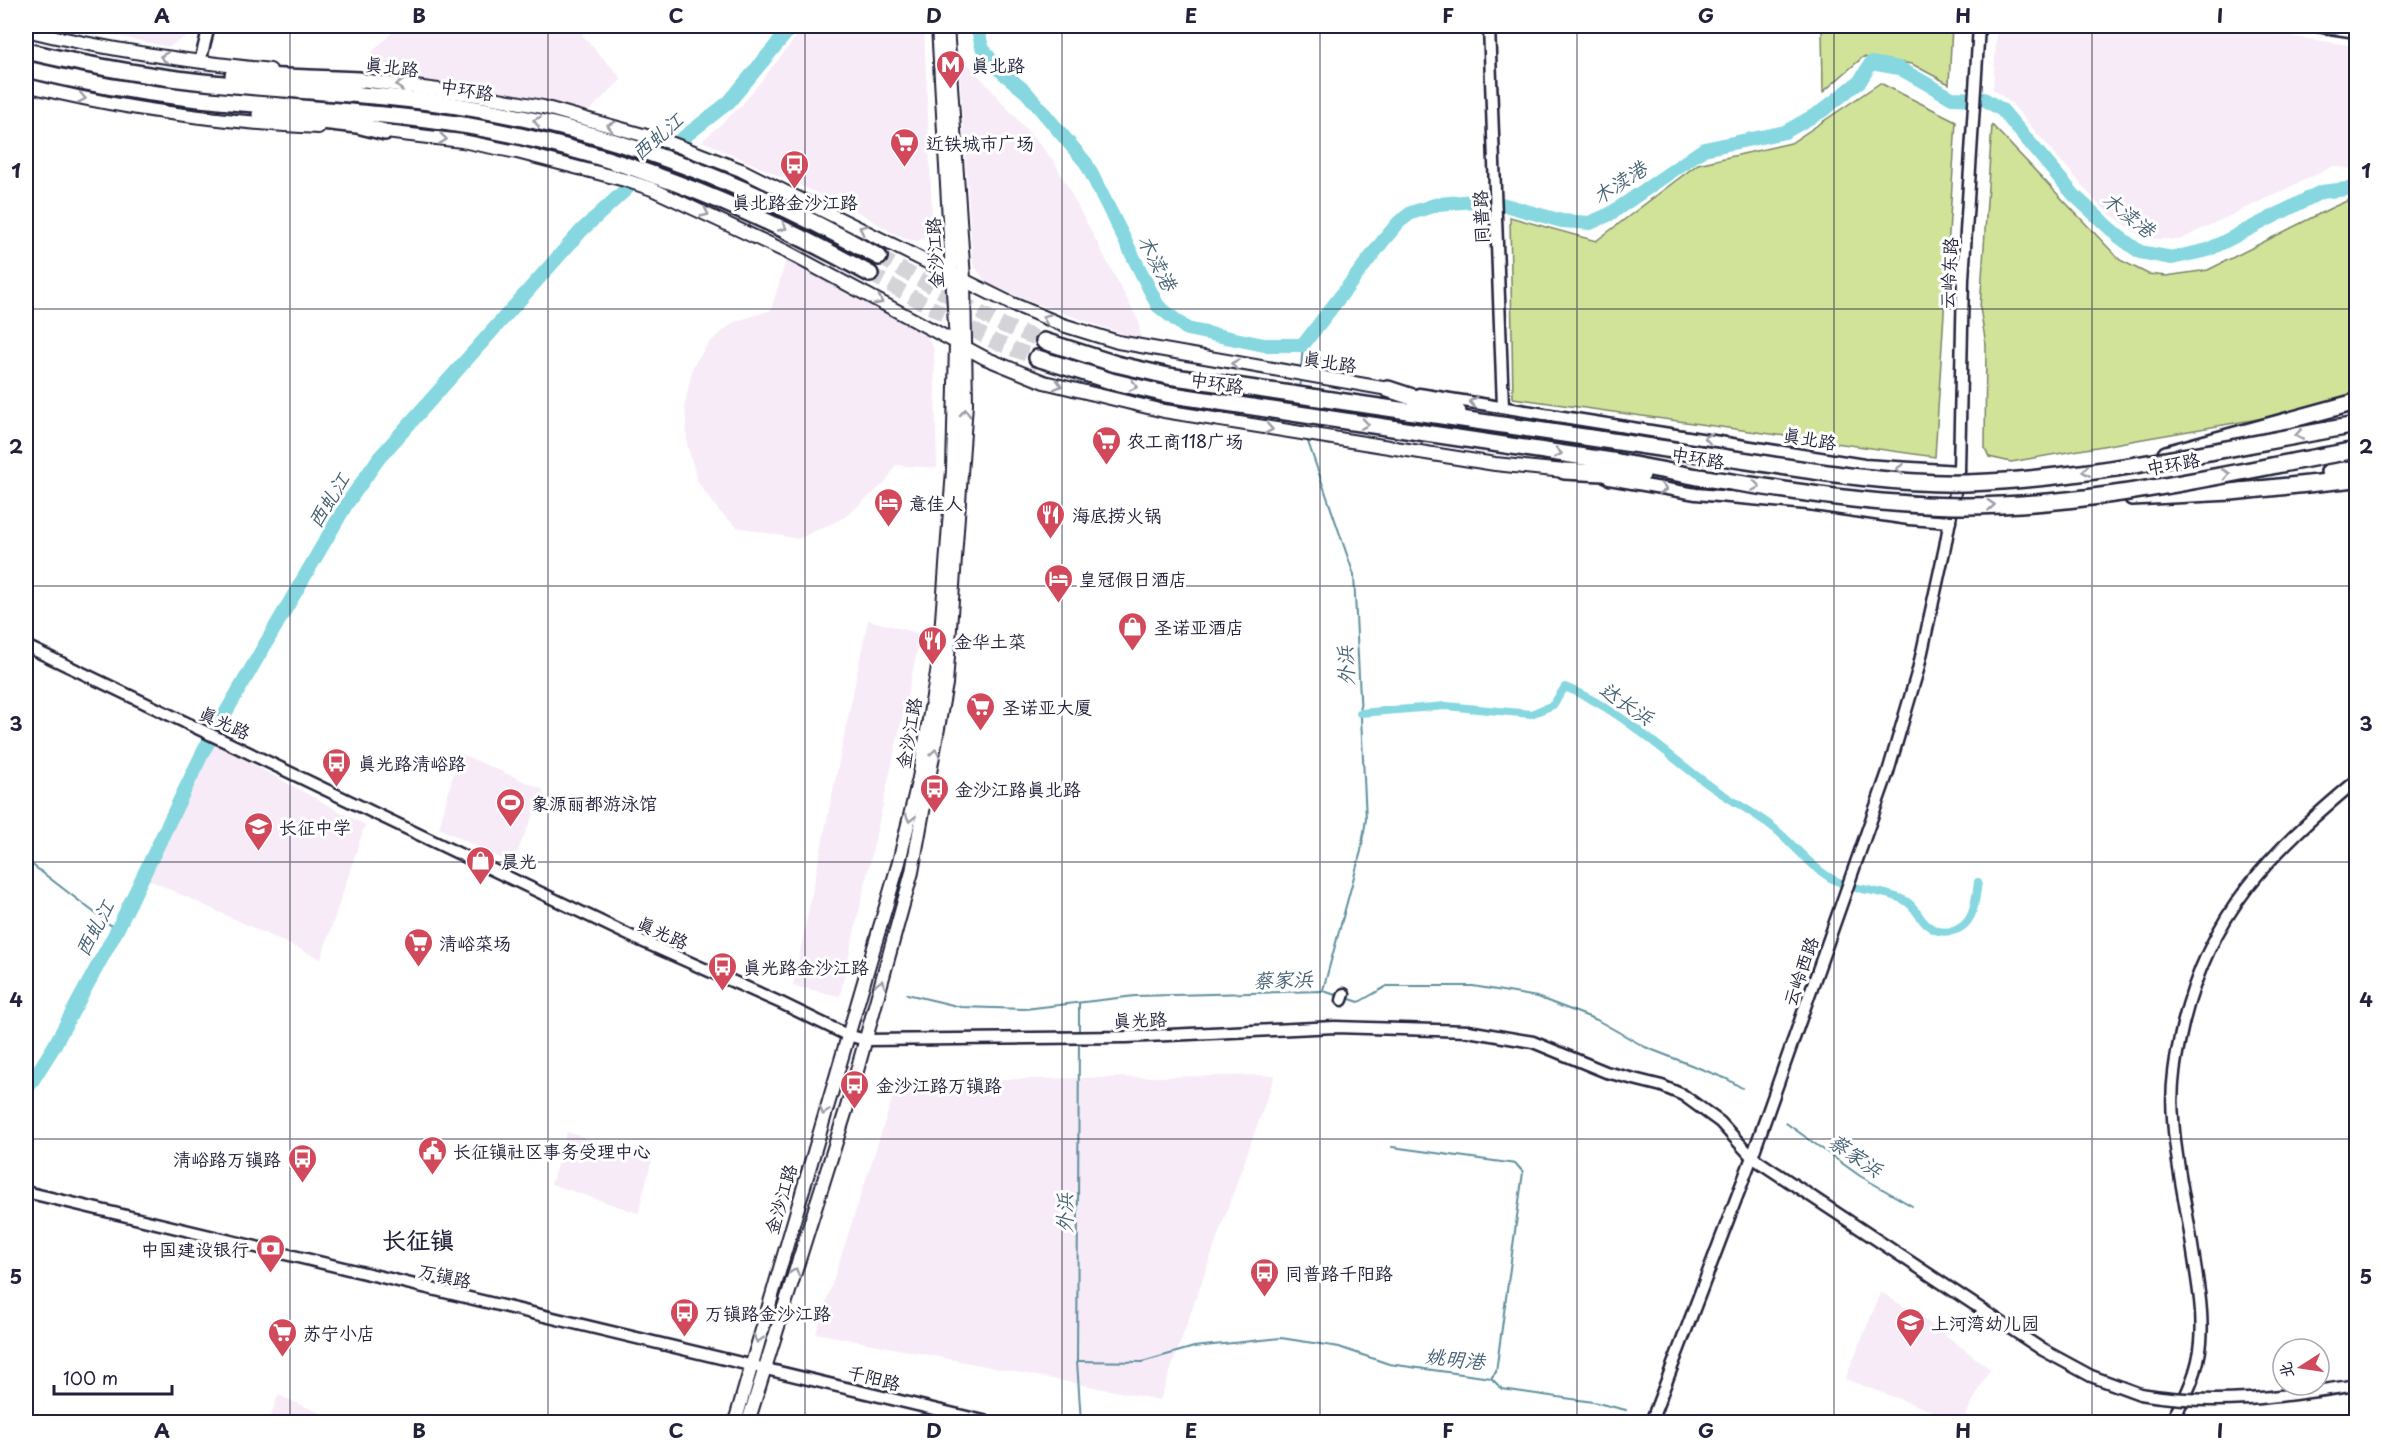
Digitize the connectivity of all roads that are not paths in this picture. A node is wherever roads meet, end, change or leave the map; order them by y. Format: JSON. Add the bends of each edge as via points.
{"nodes":[{"id":1,"x":209,"y":26,"type":"edge"},
{"id":2,"x":938,"y":26,"type":"edge"},
{"id":3,"x":947,"y":26,"type":"edge"},
{"id":4,"x":1489,"y":26,"type":"edge"},
{"id":5,"x":1979,"y":26,"type":"edge"},
{"id":6,"x":2317,"y":26,"type":"edge"},
{"id":7,"x":26,"y":30,"type":"edge"},
{"id":8,"x":2356,"y":32,"type":"edge"},
{"id":9,"x":26,"y":51,"type":"edge"},
{"id":10,"x":69,"y":62,"type":"junction"},
{"id":11,"x":200,"y":62,"type":"junction"},
{"id":12,"x":26,"y":69,"type":"edge"},
{"id":13,"x":360,"y":80,"type":"junction"},
{"id":14,"x":26,"y":85,"type":"edge"},
{"id":15,"x":159,"y":94,"type":"junction"},
{"id":16,"x":386,"y":132,"type":"junction"},
{"id":17,"x":879,"y":257,"type":"tunnel mouth"},
{"id":18,"x":953,"y":273,"type":"junction"},
{"id":19,"x":870,"y":274,"type":"tunnel mouth"},
{"id":20,"x":964,"y":279,"type":"junction"},
{"id":21,"x":1044,"y":341,"type":"tunnel mouth"},
{"id":22,"x":961,"y":344,"type":"junction"},
{"id":23,"x":1037,"y":358,"type":"tunnel mouth"},
{"id":24,"x":1388,"y":389,"type":"junction"},
{"id":25,"x":2356,"y":402,"type":"edge"},
{"id":26,"x":1503,"y":406,"type":"junction"},
{"id":27,"x":1498,"y":424,"type":"junction"},
{"id":28,"x":2356,"y":425,"type":"edge"},
{"id":29,"x":2356,"y":450,"type":"edge"},
{"id":30,"x":2128,"y":465,"type":"junction"},
{"id":31,"x":2356,"y":468,"type":"edge"},
{"id":32,"x":1564,"y":471,"type":"junction"},
{"id":33,"x":1959,"y":471,"type":"junction"},
{"id":34,"x":1698,"y":477,"type":"junction"},
{"id":35,"x":2356,"y":479,"type":"edge"},
{"id":36,"x":2172,"y":494,"type":"junction"},
{"id":37,"x":2076,"y":500,"type":"junction"},
{"id":38,"x":1950,"y":522,"type":"junction"},
{"id":39,"x":26,"y":646,"type":"edge"},
{"id":40,"x":2356,"y":781,"type":"edge"},
{"id":41,"x":848,"y":1035,"type":"junction"},
{"id":42,"x":866,"y":1040,"type":"junction"},
{"id":43,"x":1752,"y":1157,"type":"junction"},
{"id":44,"x":26,"y":1192,"type":"edge"},
{"id":45,"x":751,"y":1365,"type":"junction"},
{"id":46,"x":765,"y":1368,"type":"junction"},
{"id":47,"x":2356,"y":1385,"type":"edge"},
{"id":48,"x":735,"y":1422,"type":"edge"},
{"id":49,"x":748,"y":1422,"type":"edge"},
{"id":50,"x":988,"y":1422,"type":"edge"},
{"id":51,"x":1651,"y":1422,"type":"edge"},
{"id":52,"x":2170,"y":1422,"type":"edge"}],
"edges":[{"from":1,"to":11,"type":"street"},
{"from":2,"to":18,"type":"main road","name":"金沙江路"},
{"from":3,"to":20,"type":"main road","name":"金沙江路"},
{"from":4,"to":26,"type":"street","name":"同普路"},
{"from":5,"to":33,"type":"street","name":"云岭东路","via":[[1963,279]]},
{"from":6,"to":8,"type":"street"},
{"from":11,"to":7,"type":"main road","name":"真北路","one_way":true,"via":[[73,42]]},
{"from":9,"to":10,"type":"highway","name":"中环路"},
{"from":10,"to":13,"type":"highway","via":[[224,75]]},
{"from":17,"to":10,"type":"highway","name":"中环路","one_way":true,"via":[[736,184],[654,154],[537,120],[411,100],[192,81]]},
{"from":11,"to":13,"type":"main road","name":"真北路"},
{"from":12,"to":15,"type":"highway","name":"中环路"},
{"from":18,"to":13,"type":"main road","name":"真北路","one_way":true,"via":[[741,170],[668,142],[543,107],[477,94]]},
{"from":14,"to":16,"type":"main road","one_way":true,"via":[[190,117]]},
{"from":15,"to":16,"type":"highway","via":[[226,109]]},
{"from":15,"to":19,"type":"highway","name":"中环路","one_way":true,"via":[[468,126],[526,137],[638,168],[730,203]]},
{"from":16,"to":22,"type":"main road","one_way":true,"via":[[506,150],[652,189],[787,252]]},
{"from":18,"to":20,"type":"main road","name":"真北路"},
{"from":18,"to":22,"type":"main road","name":"金沙江路"},
{"from":20,"to":22,"type":"main road","name":"金沙江路"},
{"from":24,"to":20,"type":"main road","name":"真北路","one_way":true,"via":[[1118,342],[1063,325]]},
{"from":21,"to":27,"type":"highway","name":"中环路","via":[[1168,376]]},
{"from":22,"to":32,"type":"main road","one_way":true,"via":[[985,358],[1044,381],[1164,411],[1495,464]]},
{"from":22,"to":41,"type":"main road","name":"金沙江路","one_way":true,"via":[[939,661],[919,778],[899,862]]},
{"from":42,"to":22,"type":"main road","name":"金沙江路","one_way":true,"via":[[912,872],[946,684],[966,404]]},
{"from":23,"to":34,"type":"highway","name":"中环路","one_way":true,"via":[[1166,394]]},
{"from":26,"to":24,"type":"street","name":"真北路","one_way":true},
{"from":24,"to":27,"type":"highway"},
{"from":25,"to":30,"type":"highway","bridge":true},
{"from":33,"to":26,"type":"street","name":"真北路","one_way":true,"via":[[1864,465]]},
{"from":30,"to":27,"type":"highway","name":"中环路","one_way":true,"bridge":true,"via":[[2020,479],[1914,482]]},
{"from":28,"to":30,"type":"highway","name":"中环路","one_way":true,"bridge":true},
{"from":37,"to":29,"type":"highway","name":"中环路","one_way":true,"bridge":true},
{"from":31,"to":36,"type":"highway"},
{"from":32,"to":34,"type":"highway"},
{"from":32,"to":38,"type":"street","one_way":true,"via":[[1696,494]]},
{"from":33,"to":38,"type":"street","name":"云岭东路"},
{"from":34,"to":37,"type":"highway","name":"中环路","one_way":true,"bridge":true,"via":[[1911,505]]},
{"from":35,"to":36,"type":"highway"},
{"from":36,"to":37,"type":"highway","bridge":true},
{"from":38,"to":43,"type":"street","name":"云岭西路","via":[[1904,720]]},
{"from":39,"to":41,"type":"street","name":"真光路","via":[[448,850]]},
{"from":40,"to":52,"type":"street","via":[[2298,830],[2260,870],[2208,950],[2189,999],[2172,1082],[2173,1119],[2202,1311],[2201,1358],[2193,1382]]},
{"from":41,"to":42,"type":"street","name":"真光路"},
{"from":41,"to":45,"type":"main road","name":"金沙江路","one_way":true},
{"from":42,"to":43,"type":"street","name":"真光路","via":[[1086,1037],[1335,1027],[1468,1030],[1533,1042],[1606,1072],[1683,1095],[1720,1122]]},
{"from":46,"to":42,"type":"main road","name":"金沙江路","one_way":true},
{"from":43,"to":47,"type":"street","name":"真光路","bridge":true,"via":[[2043,1350],[2091,1376],[2140,1394],[2180,1401],[2229,1402]]},
{"from":43,"to":51,"type":"street","name":"云岭西路"},
{"from":44,"to":45,"type":"street","name":"万镇路"},
{"from":45,"to":46,"type":"street","name":"千阳路"},
{"from":45,"to":48,"type":"main road","name":"金沙江路"},
{"from":46,"to":49,"type":"main road","name":"金沙江路"},
{"from":46,"to":50,"type":"street","name":"千阳路"}]}
